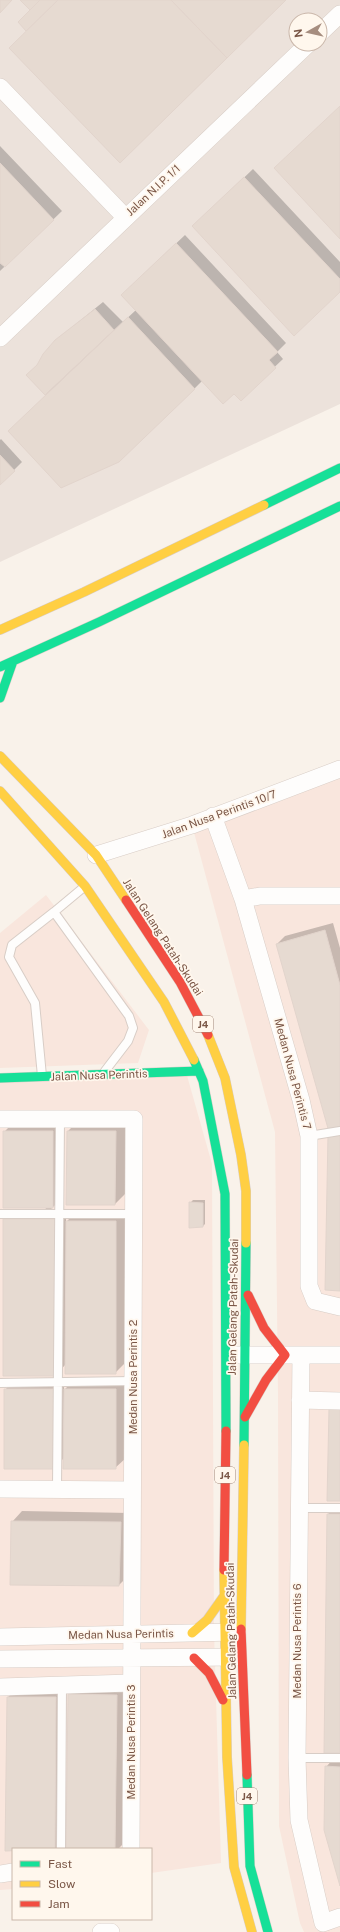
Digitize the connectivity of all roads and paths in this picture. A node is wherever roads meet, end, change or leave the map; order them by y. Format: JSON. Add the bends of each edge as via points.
{"nodes":[{"id":1,"x":340,"y":14,"type":"edge"},
{"id":2,"x":328,"y":25,"type":"edge"},
{"id":3,"x":300,"y":52,"type":"edge"},
{"id":4,"x":0,"y":87,"type":"edge"},
{"id":5,"x":125,"y":217,"type":"junction"},
{"id":6,"x":0,"y":338,"type":"edge"},
{"id":7,"x":340,"y":468,"type":"edge"},
{"id":8,"x":340,"y":506,"type":"edge"},
{"id":9,"x":0,"y":630,"type":"edge"},
{"id":10,"x":13,"y":661,"type":"junction"},
{"id":11,"x":0,"y":667,"type":"edge"},
{"id":12,"x":0,"y":698,"type":"edge"},
{"id":13,"x":0,"y":754,"type":"edge"},
{"id":14,"x":340,"y":769,"type":"edge"},
{"id":15,"x":0,"y":791,"type":"edge"},
{"id":16,"x":213,"y":816,"type":"junction"},
{"id":17,"x":96,"y":855,"type":"junction"},
{"id":18,"x":85,"y":886,"type":"junction"},
{"id":19,"x":340,"y":896,"type":"edge"},
{"id":20,"x":243,"y":899,"type":"junction"},
{"id":21,"x":54,"y":912,"type":"junction"},
{"id":22,"x":199,"y":1071,"type":"junction"},
{"id":23,"x":102,"y":1075,"type":"junction"},
{"id":24,"x":42,"y":1077,"type":"junction"},
{"id":25,"x":0,"y":1078,"type":"edge"},
{"id":26,"x":0,"y":1119,"type":"edge"},
{"id":27,"x":60,"y":1119,"type":"junction"},
{"id":28,"x":340,"y":1131,"type":"edge"},
{"id":29,"x":309,"y":1136,"type":"junction"},
{"id":30,"x":0,"y":1214,"type":"edge"},
{"id":31,"x":59,"y":1214,"type":"junction"},
{"id":32,"x":133,"y":1214,"type":"junction"},
{"id":33,"x":246,"y":1292,"type":"junction"},
{"id":34,"x":340,"y":1307,"type":"edge"},
{"id":35,"x":227,"y":1355,"type":"junction"},
{"id":36,"x":245,"y":1355,"type":"junction"},
{"id":37,"x":293,"y":1355,"type":"junction"},
{"id":38,"x":340,"y":1355,"type":"edge"},
{"id":39,"x":133,"y":1381,"type":"junction"},
{"id":40,"x":58,"y":1382,"type":"junction"},
{"id":41,"x":0,"y":1384,"type":"edge"},
{"id":42,"x":300,"y":1400,"type":"junction"},
{"id":43,"x":340,"y":1401,"type":"edge"},
{"id":44,"x":244,"y":1419,"type":"junction"},
{"id":45,"x":0,"y":1489,"type":"edge"},
{"id":46,"x":57,"y":1489,"type":"junction"},
{"id":47,"x":132,"y":1490,"type":"junction"},
{"id":48,"x":300,"y":1508,"type":"junction"},
{"id":49,"x":340,"y":1508,"type":"edge"},
{"id":50,"x":224,"y":1596,"type":"junction"},
{"id":51,"x":224,"y":1632,"type":"junction"},
{"id":52,"x":241,"y":1632,"type":"junction"},
{"id":53,"x":192,"y":1633,"type":"junction"},
{"id":54,"x":131,"y":1634,"type":"junction"},
{"id":55,"x":0,"y":1637,"type":"edge"},
{"id":56,"x":225,"y":1657,"type":"junction"},
{"id":57,"x":242,"y":1657,"type":"junction"},
{"id":58,"x":131,"y":1658,"type":"junction"},
{"id":59,"x":194,"y":1658,"type":"junction"},
{"id":60,"x":0,"y":1659,"type":"edge"},
{"id":61,"x":131,"y":1683,"type":"junction"},
{"id":62,"x":62,"y":1685,"type":"junction"},
{"id":63,"x":0,"y":1687,"type":"edge"},
{"id":64,"x":226,"y":1707,"type":"junction"},
{"id":65,"x":297,"y":1758,"type":"junction"},
{"id":66,"x":340,"y":1758,"type":"edge"},
{"id":67,"x":61,"y":1848,"type":"edge"},
{"id":68,"x":130,"y":1848,"type":"edge"},
{"id":69,"x":12,"y":1872,"type":"edge"},
{"id":70,"x":0,"y":1874,"type":"edge"},
{"id":71,"x":340,"y":1916,"type":"edge"},
{"id":72,"x":101,"y":1932,"type":"edge"},
{"id":73,"x":111,"y":1932,"type":"edge"},
{"id":74,"x":252,"y":1932,"type":"edge"},
{"id":75,"x":268,"y":1932,"type":"edge"}],
"edges":[{"from":1,"to":2,"type":"street"},
{"from":3,"to":5,"type":"street","name":"Jalan N.I.P. 1/1"},
{"from":4,"to":5,"type":"street"},
{"from":5,"to":6,"type":"street","name":"Jalan N.I.P. 1/1"},
{"from":7,"to":9,"type":"main road"},
{"from":8,"to":10,"type":"main road"},
{"from":10,"to":11,"type":"main road"},
{"from":10,"to":12,"type":"main road"},
{"from":13,"to":17,"type":"main road","name":"Jalan Gelang Patah-Skudai","number":"J4"},
{"from":14,"to":16,"type":"street","name":"Jalan Nusa Perintis 10/7"},
{"from":15,"to":18,"type":"main road","name":"Jalan Gelang Patah-Skudai","number":"J4"},
{"from":16,"to":17,"type":"street","name":"Jalan Nusa Perintis 10/7"},
{"from":16,"to":20,"type":"street"},
{"from":17,"to":33,"type":"main road","name":"Jalan Gelang Patah-Skudai","number":"J4","via":[[180,982],[206,1030],[225,1078],[246,1192]]},
{"from":18,"to":21,"type":"lane"},
{"from":18,"to":22,"type":"main road","name":"Jalan Gelang Patah-Skudai","number":"J4","via":[[164,1002]]},
{"from":19,"to":20,"type":"street","via":[[260,896]]},
{"from":20,"to":29,"type":"street","name":"Medan Nusa Perintis 7"},
{"from":21,"to":23,"type":"lane","via":[[129,1016],[133,1028],[128,1041]]},
{"from":21,"to":24,"type":"lane","via":[[12,945],[9,957],[35,1003]]},
{"from":22,"to":23,"type":"main road","name":"Jalan Nusa Perintis"},
{"from":22,"to":35,"type":"main road","name":"Jalan Gelang Patah-Skudai","number":"J4","via":[[225,1194]]},
{"from":23,"to":24,"type":"main road","name":"Jalan Nusa Perintis"},
{"from":24,"to":25,"type":"main road","name":"Jalan Nusa Perintis"},
{"from":26,"to":27,"type":"street"},
{"from":27,"to":31,"type":"lane"},
{"from":27,"to":32,"type":"street","name":"Medan Nusa Perintis 2","via":[[134,1119]]},
{"from":28,"to":29,"type":"lane"},
{"from":29,"to":34,"type":"street","name":"Medan Nusa Perintis 7","via":[[309,1286],[315,1301]]},
{"from":30,"to":31,"type":"lane"},
{"from":31,"to":32,"type":"lane"},
{"from":31,"to":40,"type":"lane"},
{"from":32,"to":39,"type":"street","name":"Medan Nusa Perintis 2"},
{"from":33,"to":36,"type":"main road","name":"Jalan Gelang Patah-Skudai","number":"J4"},
{"from":33,"to":37,"type":"main road","via":[[264,1328]]},
{"from":35,"to":36,"type":"street"},
{"from":35,"to":50,"type":"main road","name":"Jalan Gelang Patah-Skudai","number":"J4"},
{"from":36,"to":37,"type":"street"},
{"from":36,"to":44,"type":"main road","name":"Jalan Gelang Patah-Skudai","number":"J4"},
{"from":37,"to":38,"type":"street"},
{"from":37,"to":42,"type":"street","name":"Medan Nusa Perintis 6"},
{"from":37,"to":44,"type":"main road","via":[[266,1380]]},
{"from":39,"to":40,"type":"lane"},
{"from":39,"to":47,"type":"street","name":"Medan Nusa Perintis 2"},
{"from":40,"to":41,"type":"lane"},
{"from":40,"to":46,"type":"lane"},
{"from":42,"to":43,"type":"street"},
{"from":42,"to":48,"type":"street","name":"Medan Nusa Perintis 6"},
{"from":44,"to":52,"type":"main road","name":"Jalan Gelang Patah-Skudai","number":"J4"},
{"from":45,"to":46,"type":"street"},
{"from":46,"to":47,"type":"street"},
{"from":47,"to":54,"type":"street","name":"Medan Nusa Perintis 2"},
{"from":48,"to":49,"type":"lane"},
{"from":48,"to":65,"type":"street","name":"Medan Nusa Perintis 6"},
{"from":50,"to":51,"type":"main road","name":"Jalan Gelang Patah-Skudai","number":"J4"},
{"from":50,"to":53,"type":"main road","via":[[207,1620]]},
{"from":51,"to":52,"type":"street","name":"Medan Nusa Perintis"},
{"from":51,"to":53,"type":"street","name":"Medan Nusa Perintis"},
{"from":51,"to":56,"type":"main road","name":"Jalan Gelang Patah-Skudai","number":"J4"},
{"from":52,"to":57,"type":"main road","name":"Jalan Gelang Patah-Skudai","number":"J4"},
{"from":53,"to":54,"type":"street","name":"Medan Nusa Perintis"},
{"from":54,"to":55,"type":"street","name":"Medan Nusa Perintis"},
{"from":54,"to":58,"type":"street","name":"Medan Nusa Perintis 3"},
{"from":56,"to":57,"type":"street"},
{"from":56,"to":59,"type":"street"},
{"from":56,"to":64,"type":"main road","name":"Jalan Gelang Patah-Skudai","number":"J4"},
{"from":57,"to":75,"type":"main road","name":"Jalan Gelang Patah-Skudai","number":"J4","via":[[250,1866]]},
{"from":58,"to":59,"type":"street"},
{"from":58,"to":60,"type":"street"},
{"from":58,"to":61,"type":"street","name":"Medan Nusa Perintis 3"},
{"from":59,"to":64,"type":"main road","via":[[209,1673]]},
{"from":61,"to":62,"type":"street"},
{"from":61,"to":68,"type":"street","name":"Medan Nusa Perintis 3"},
{"from":62,"to":63,"type":"street"},
{"from":62,"to":67,"type":"lane"},
{"from":64,"to":74,"type":"main road","name":"Jalan Gelang Patah-Skudai","number":"J4","via":[[234,1867]]},
{"from":65,"to":66,"type":"lane"},
{"from":65,"to":71,"type":"street","name":"Medan Nusa Perintis 6","via":[[299,1820],[323,1923]]},
{"from":69,"to":70,"type":"street"},
{"from":72,"to":73,"type":"street"}]}
